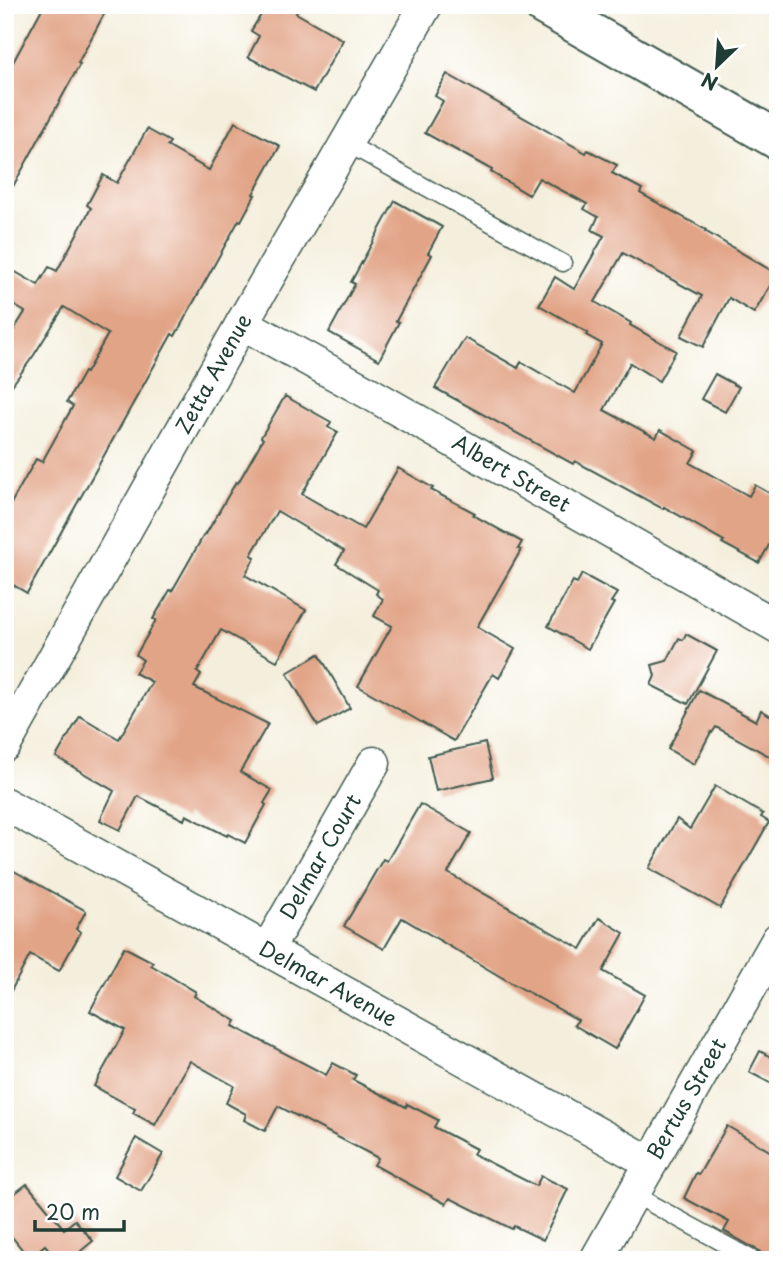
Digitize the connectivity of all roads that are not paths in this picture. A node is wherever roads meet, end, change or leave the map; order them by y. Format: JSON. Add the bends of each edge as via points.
{"nodes":[{"id":1,"x":425,"y":5,"type":"edge"},
{"id":2,"x":543,"y":5,"type":"edge"},
{"id":3,"x":778,"y":140,"type":"edge"},
{"id":4,"x":346,"y":143,"type":"junction"},
{"id":5,"x":563,"y":263,"type":"dead end"},
{"id":6,"x":242,"y":323,"type":"junction"},
{"id":7,"x":778,"y":627,"type":"edge"},
{"id":8,"x":5,"y":745,"type":"edge"},
{"id":9,"x":374,"y":763,"type":"dead end"},
{"id":10,"x":5,"y":804,"type":"edge"},
{"id":11,"x":778,"y":939,"type":"edge"},
{"id":12,"x":267,"y":950,"type":"junction"},
{"id":13,"x":651,"y":1163,"type":"junction"},
{"id":14,"x":633,"y":1194,"type":"junction"},
{"id":15,"x":596,"y":1260,"type":"edge"},
{"id":16,"x":754,"y":1260,"type":"edge"}],
"edges":[{"from":1,"to":4,"type":"street","name":"Zetta Avenue"},
{"from":2,"to":3,"type":"street"},
{"from":4,"to":5,"type":"lane"},
{"from":4,"to":6,"type":"street","name":"Zetta Avenue"},
{"from":6,"to":7,"type":"street","name":"Albert Street"},
{"from":6,"to":8,"type":"street","name":"Zetta Avenue"},
{"from":9,"to":12,"type":"street","name":"Delmar Court"},
{"from":10,"to":12,"type":"street","name":"Delmar Avenue"},
{"from":11,"to":13,"type":"street","name":"Bertus Street"},
{"from":12,"to":13,"type":"street","name":"Delmar Avenue"},
{"from":13,"to":14,"type":"street","name":"Bertus Street"},
{"from":14,"to":15,"type":"street","name":"Bertus Street"},
{"from":14,"to":16,"type":"lane"}]}
